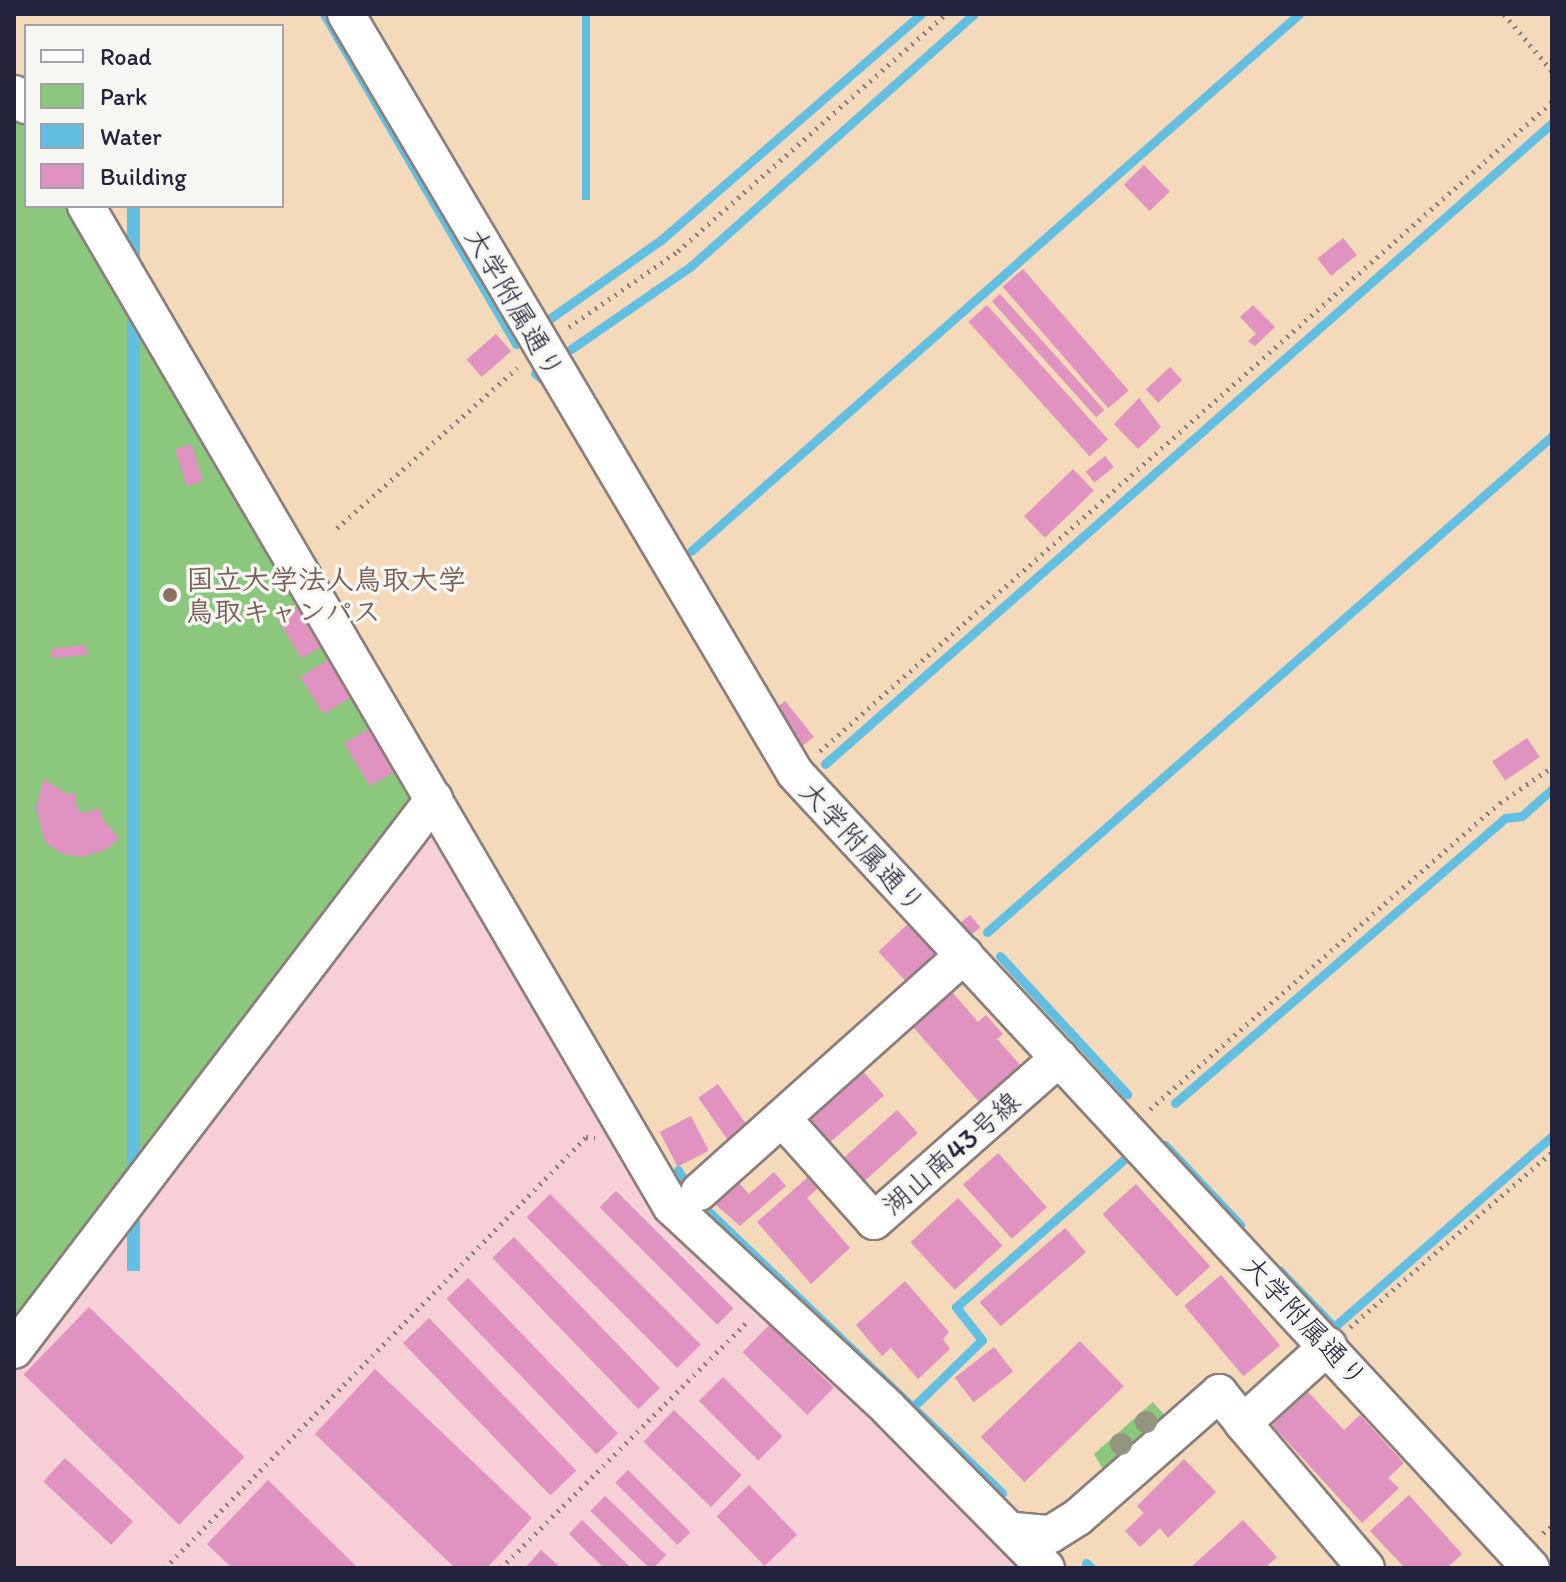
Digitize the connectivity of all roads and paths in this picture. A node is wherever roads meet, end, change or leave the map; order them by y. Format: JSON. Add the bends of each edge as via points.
{"nodes":[{"id":1,"x":346,"y":14,"type":"edge"},
{"id":2,"x":946,"y":14,"type":"edge"},
{"id":3,"x":1504,"y":14,"type":"edge"},
{"id":4,"x":1552,"y":71,"type":"edge"},
{"id":5,"x":1552,"y":102,"type":"edge"},
{"id":6,"x":87,"y":208,"type":"edge"},
{"id":7,"x":541,"y":347,"type":"junction"},
{"id":8,"x":337,"y":528,"type":"dead end"},
{"id":9,"x":1552,"y":767,"type":"edge"},
{"id":10,"x":795,"y":773,"type":"junction"},
{"id":11,"x":434,"y":799,"type":"junction"},
{"id":12,"x":964,"y":955,"type":"junction"},
{"id":13,"x":1059,"y":1058,"type":"junction"},
{"id":14,"x":782,"y":1118,"type":"junction"},
{"id":15,"x":1126,"y":1131,"type":"junction"},
{"id":16,"x":632,"y":1139,"type":"junction"},
{"id":17,"x":1552,"y":1152,"type":"edge"},
{"id":18,"x":699,"y":1192,"type":"dead end"},
{"id":19,"x":769,"y":1300,"type":"junction"},
{"id":20,"x":1328,"y":1346,"type":"junction"},
{"id":21,"x":14,"y":1350,"type":"edge"},
{"id":22,"x":1243,"y":1423,"type":"junction"},
{"id":23,"x":1014,"y":1531,"type":"junction"},
{"id":24,"x":165,"y":1568,"type":"edge"},
{"id":25,"x":501,"y":1568,"type":"edge"},
{"id":26,"x":1046,"y":1568,"type":"edge"},
{"id":27,"x":1366,"y":1568,"type":"edge"},
{"id":28,"x":1531,"y":1568,"type":"edge"}],
"edges":[{"from":1,"to":7,"type":"street","name":"大学附属通り"},
{"from":2,"to":7,"type":"path","via":[[678,251]]},
{"from":3,"to":4,"type":"path"},
{"from":5,"to":10,"type":"path"},
{"from":6,"to":11,"type":"street"},
{"from":7,"to":8,"type":"path"},
{"from":7,"to":10,"type":"street","name":"大学附属通り"},
{"from":9,"to":15,"type":"path","via":[[1500,803]]},
{"from":10,"to":12,"type":"street","name":"大学附属通り"},
{"from":11,"to":16,"type":"street"},
{"from":11,"to":21,"type":"street"},
{"from":12,"to":13,"type":"street","name":"大学附属通り"},
{"from":12,"to":14,"type":"street"},
{"from":13,"to":14,"type":"street","name":"湖山南43号線","via":[[874,1221]]},
{"from":13,"to":15,"type":"street","name":"大学附属通り"},
{"from":14,"to":18,"type":"street"},
{"from":15,"to":20,"type":"street","name":"大学附属通り"},
{"from":16,"to":19,"type":"street","via":[[671,1206]]},
{"from":16,"to":24,"type":"path","via":[[586,1137]]},
{"from":17,"to":20,"type":"path"},
{"from":19,"to":23,"type":"street"},
{"from":19,"to":25,"type":"path"},
{"from":20,"to":22,"type":"street"},
{"from":20,"to":28,"type":"street","name":"大学附属通り"},
{"from":22,"to":23,"type":"street","via":[[1219,1393],[1078,1517],[1051,1534]]},
{"from":22,"to":27,"type":"street"},
{"from":23,"to":26,"type":"street"}]}
